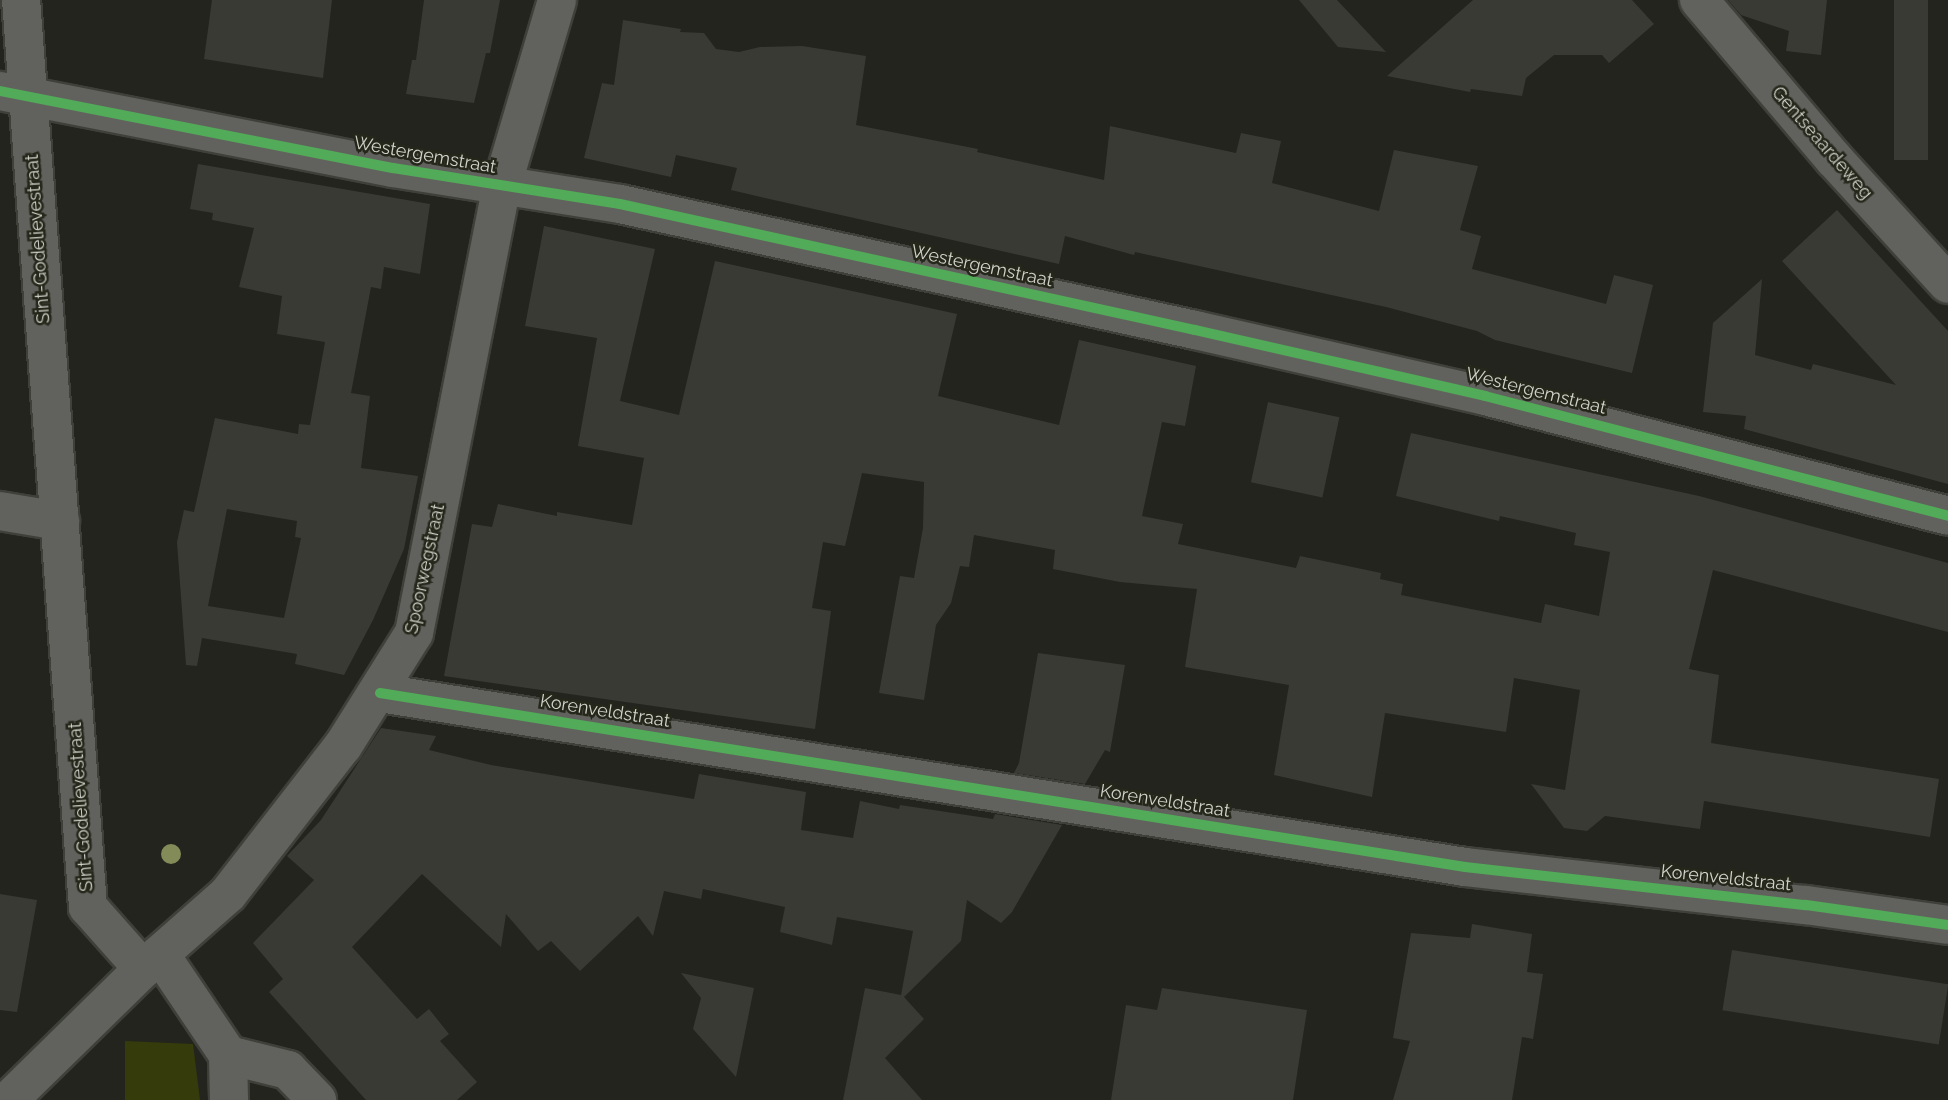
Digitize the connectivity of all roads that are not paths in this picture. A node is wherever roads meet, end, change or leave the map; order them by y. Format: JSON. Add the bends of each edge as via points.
{"nodes":[{"id":1,"x":21,"y":0,"type":"edge"},
{"id":2,"x":557,"y":0,"type":"edge"},
{"id":3,"x":1699,"y":0,"type":"edge"},
{"id":4,"x":14,"y":94,"type":"edge"},
{"id":5,"x":502,"y":186,"type":"junction"},
{"id":6,"x":1948,"y":284,"type":"edge"},
{"id":7,"x":0,"y":511,"type":"edge"},
{"id":8,"x":1948,"y":516,"type":"edge"},
{"id":9,"x":60,"y":521,"type":"junction"},
{"id":10,"x":380,"y":692,"type":"junction"},
{"id":11,"x":1948,"y":925,"type":"edge"},
{"id":12,"x":151,"y":961,"type":"junction"},
{"id":13,"x":228,"y":1055,"type":"junction"},
{"id":14,"x":9,"y":1100,"type":"edge"},
{"id":15,"x":229,"y":1100,"type":"edge"},
{"id":16,"x":317,"y":1100,"type":"edge"}],
"edges":[{"from":1,"to":4,"type":"street","name":"Sint-Godelievestraat"},
{"from":2,"to":5,"type":"street","name":"Spoorwegstraat"},
{"from":3,"to":6,"type":"street","name":"Gentseaardeweg"},
{"from":4,"to":5,"type":"street","name":"Westergemstraat"},
{"from":4,"to":9,"type":"street","name":"Sint-Godelievestraat"},
{"from":5,"to":8,"type":"street","name":"Westergemstraat","via":[[620,204],[1459,390]]},
{"from":5,"to":10,"type":"street","name":"Spoorwegstraat","via":[[414,633]]},
{"from":7,"to":9,"type":"street"},
{"from":9,"to":12,"type":"street","name":"Sint-Godelievestraat","via":[[88,906]]},
{"from":10,"to":11,"type":"street","name":"Korenveldstraat","via":[[1465,867]]},
{"from":10,"to":12,"type":"street","name":"Spoorwegstraat","via":[[228,894]]},
{"from":12,"to":13,"type":"street"},
{"from":12,"to":14,"type":"street"},
{"from":13,"to":15,"type":"street"},
{"from":13,"to":16,"type":"street","via":[[288,1070]]}]}
